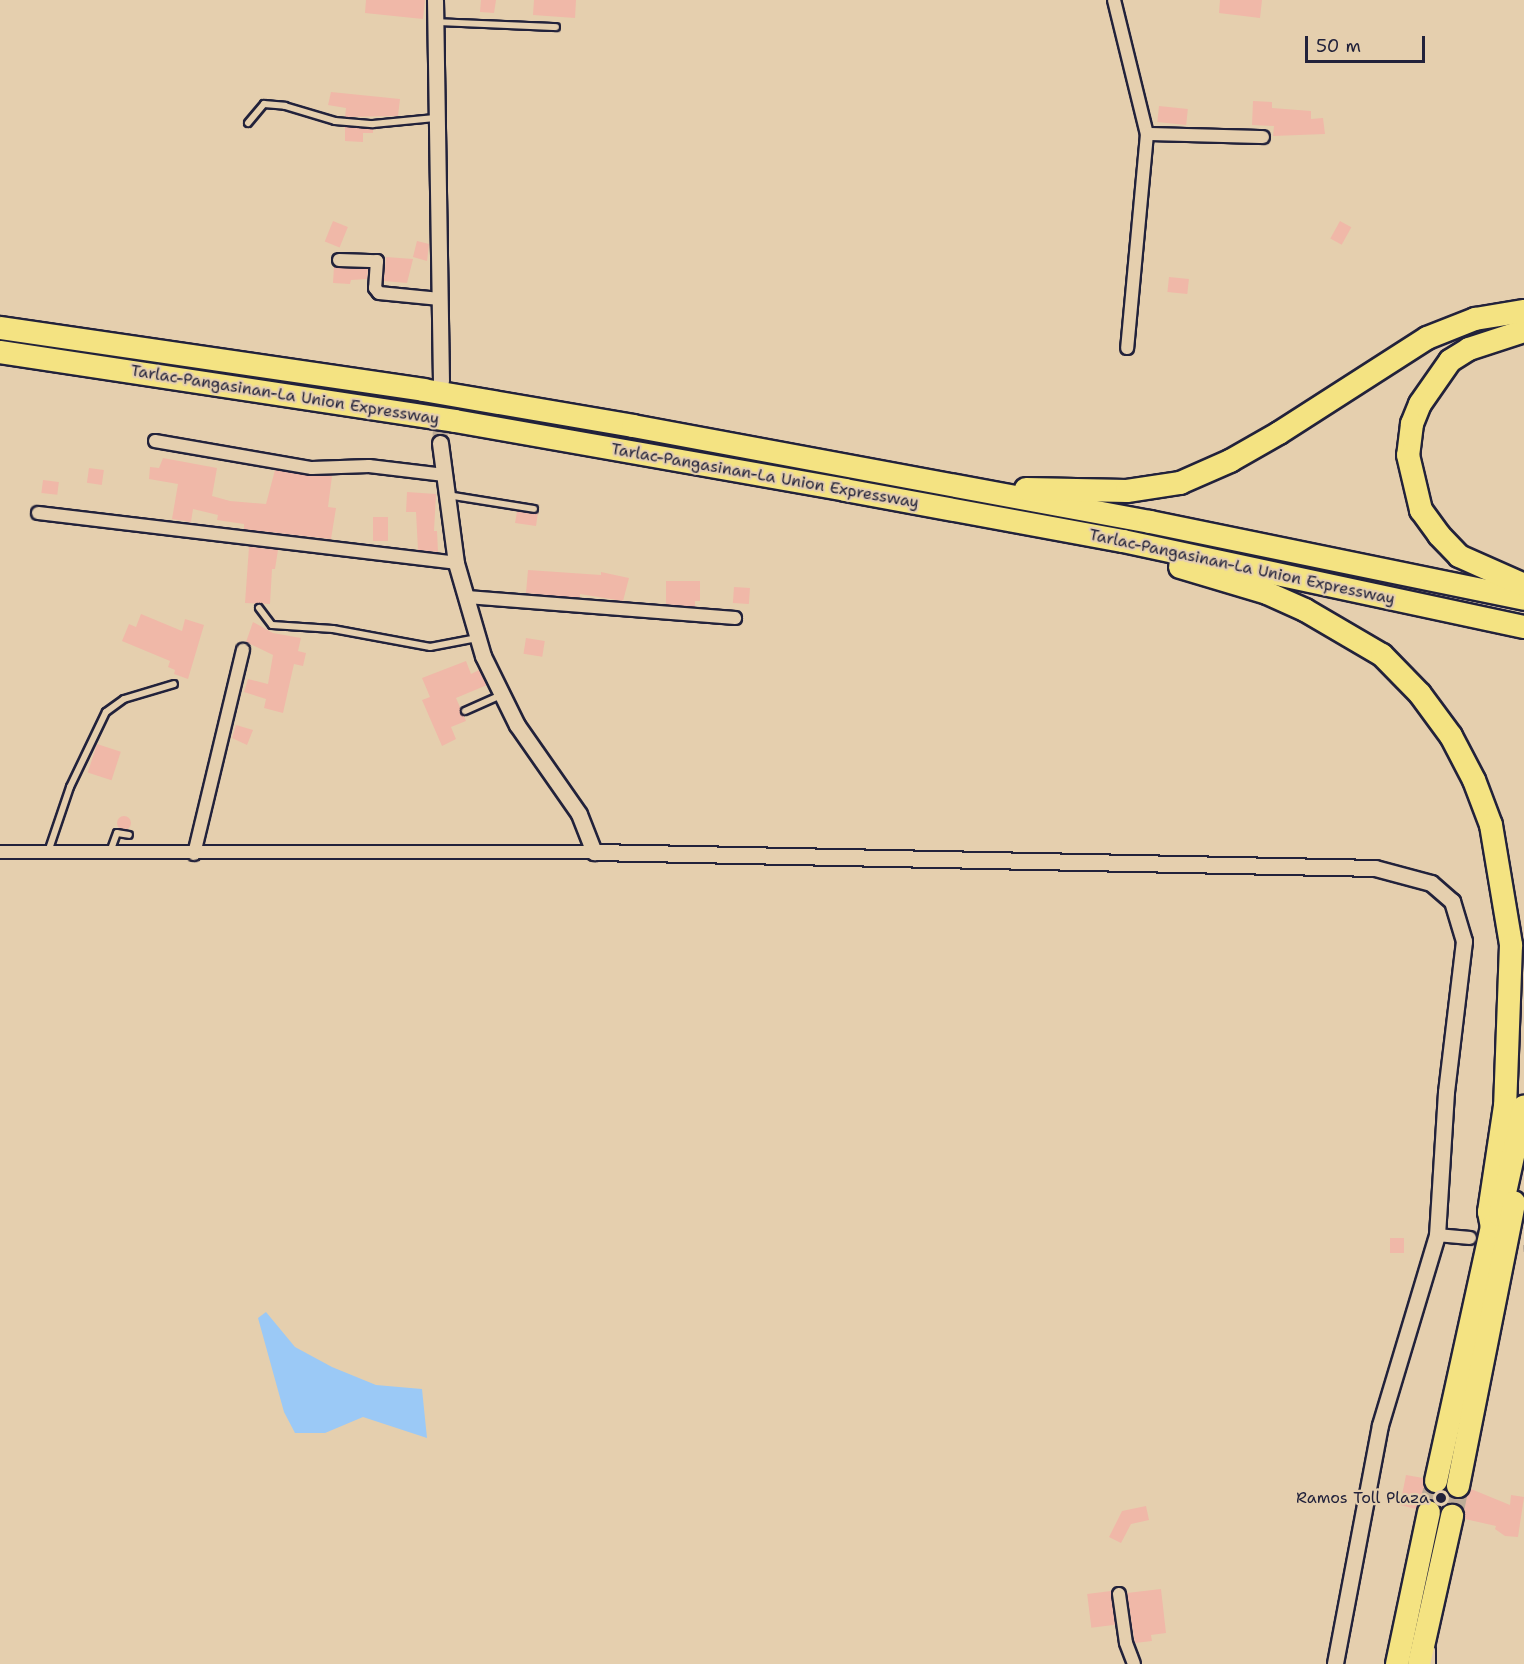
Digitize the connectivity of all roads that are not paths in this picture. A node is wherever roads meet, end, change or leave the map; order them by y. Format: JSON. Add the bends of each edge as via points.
{"nodes":[{"id":1,"x":435,"y":0,"type":"edge"},
{"id":2,"x":1114,"y":0,"type":"edge"},
{"id":3,"x":436,"y":22,"type":"junction"},
{"id":4,"x":556,"y":27,"type":"dead end"},
{"id":5,"x":435,"y":118,"type":"junction"},
{"id":6,"x":248,"y":123,"type":"dead end"},
{"id":7,"x":1147,"y":134,"type":"junction"},
{"id":8,"x":1263,"y":137,"type":"dead end"},
{"id":9,"x":339,"y":260,"type":"dead end"},
{"id":10,"x":440,"y":299,"type":"junction"},
{"id":11,"x":1524,"y":312,"type":"edge"},
{"id":12,"x":0,"y":328,"type":"edge"},
{"id":13,"x":1524,"y":331,"type":"edge"},
{"id":14,"x":1127,"y":348,"type":"dead end"},
{"id":15,"x":0,"y":352,"type":"edge"},
{"id":16,"x":441,"y":381,"type":"tunnel mouth"},
{"id":17,"x":155,"y":441,"type":"dead end"},
{"id":18,"x":440,"y":443,"type":"tunnel mouth"},
{"id":19,"x":444,"y":475,"type":"junction"},
{"id":20,"x":986,"y":493,"type":"junction"},
{"id":21,"x":446,"y":494,"type":"junction"},
{"id":22,"x":534,"y":509,"type":"dead end"},
{"id":23,"x":38,"y":513,"type":"dead end"},
{"id":24,"x":1124,"y":541,"type":"junction"},
{"id":25,"x":456,"y":563,"type":"junction"},
{"id":26,"x":1524,"y":585,"type":"edge"},
{"id":27,"x":467,"y":597,"type":"junction"},
{"id":28,"x":1524,"y":599,"type":"edge"},
{"id":29,"x":259,"y":608,"type":"dead end"},
{"id":30,"x":735,"y":618,"type":"dead end"},
{"id":31,"x":1524,"y":627,"type":"edge"},
{"id":32,"x":478,"y":638,"type":"junction"},
{"id":33,"x":243,"y":650,"type":"dead end"},
{"id":34,"x":174,"y":684,"type":"dead end"},
{"id":35,"x":502,"y":695,"type":"junction"},
{"id":36,"x":465,"y":711,"type":"dead end"},
{"id":37,"x":129,"y":834,"type":"dead end"},
{"id":38,"x":0,"y":852,"type":"edge"},
{"id":39,"x":48,"y":852,"type":"junction"},
{"id":40,"x":594,"y":852,"type":"junction"},
{"id":41,"x":110,"y":853,"type":"junction"},
{"id":42,"x":194,"y":854,"type":"junction"},
{"id":43,"x":1524,"y":1107,"type":"edge"},
{"id":44,"x":1524,"y":1160,"type":"edge"},
{"id":45,"x":1524,"y":1209,"type":"edge"},
{"id":46,"x":1500,"y":1232,"type":"junction"},
{"id":47,"x":1437,"y":1235,"type":"junction"},
{"id":48,"x":1470,"y":1238,"type":"tunnel mouth"},
{"id":49,"x":1447,"y":1483,"type":"tunnel mouth"},
{"id":50,"x":1429,"y":1512,"type":"tunnel mouth"},
{"id":51,"x":1452,"y":1516,"type":"tunnel mouth"},
{"id":52,"x":1119,"y":1594,"type":"dead end"},
{"id":53,"x":1409,"y":1600,"type":"junction"},
{"id":54,"x":1432,"y":1603,"type":"junction"},
{"id":55,"x":1134,"y":1664,"type":"edge"},
{"id":56,"x":1335,"y":1664,"type":"edge"},
{"id":57,"x":1397,"y":1664,"type":"edge"},
{"id":58,"x":1419,"y":1664,"type":"edge"},
{"id":59,"x":1432,"y":1664,"type":"edge"}],
"edges":[{"from":1,"to":3,"type":"street"},
{"from":2,"to":7,"type":"street"},
{"from":3,"to":4,"type":"lane"},
{"from":3,"to":5,"type":"street"},
{"from":5,"to":6,"type":"lane","via":[[373,124],[335,121],[264,104]]},
{"from":5,"to":10,"type":"street"},
{"from":7,"to":8,"type":"street"},
{"from":7,"to":14,"type":"street"},
{"from":9,"to":10,"type":"street","via":[[377,261],[375,288],[379,293]]},
{"from":10,"to":16,"type":"street"},
{"from":11,"to":20,"type":"highway","via":[[1475,319],[1427,338],[1279,433],[1180,483],[1127,491],[1015,488]]},
{"from":12,"to":20,"type":"highway","name":"Tarlac-Pangasinan-La Union Expressway","via":[[423,390]]},
{"from":13,"to":26,"type":"highway","via":[[1469,349],[1450,362],[1420,404],[1412,424],[1408,455],[1421,510],[1439,535],[1459,556]]},
{"from":15,"to":24,"type":"highway","name":"Tarlac-Pangasinan-La Union Expressway","via":[[479,425]]},
{"from":17,"to":19,"type":"street","via":[[312,468],[369,466]]},
{"from":18,"to":19,"type":"street"},
{"from":19,"to":21,"type":"street"},
{"from":20,"to":28,"type":"highway","name":"Tarlac-Pangasinan-La Union Expressway"},
{"from":21,"to":22,"type":"lane"},
{"from":21,"to":25,"type":"street"},
{"from":23,"to":25,"type":"street"},
{"from":24,"to":31,"type":"highway","name":"Tarlac-Pangasinan-La Union Expressway"},
{"from":24,"to":46,"type":"highway","via":[[1149,559],[1267,593],[1353,635],[1382,655],[1420,694],[1451,736],[1491,825],[1511,945],[1504,1106],[1489,1212]]},
{"from":25,"to":27,"type":"street"},
{"from":27,"to":30,"type":"street"},
{"from":27,"to":32,"type":"street"},
{"from":29,"to":32,"type":"lane","via":[[272,625],[333,629],[430,647]]},
{"from":32,"to":35,"type":"street"},
{"from":33,"to":42,"type":"street"},
{"from":34,"to":39,"type":"lane","via":[[124,699],[106,712],[70,787]]},
{"from":35,"to":36,"type":"lane"},
{"from":35,"to":40,"type":"street","via":[[517,725],[579,814]]},
{"from":37,"to":41,"type":"lane","via":[[117,833]]},
{"from":38,"to":39,"type":"street"},
{"from":39,"to":41,"type":"street"},
{"from":40,"to":42,"type":"street"},
{"from":40,"to":47,"type":"street","via":[[1375,868],[1431,883],[1452,901],[1464,941],[1446,1092]]},
{"from":41,"to":42,"type":"street"},
{"from":43,"to":46,"type":"highway","via":[[1500,1215]]},
{"from":44,"to":46,"type":"highway"},
{"from":45,"to":46,"type":"highway"},
{"from":46,"to":49,"type":"highway"},
{"from":47,"to":48,"type":"street"},
{"from":47,"to":56,"type":"street","via":[[1380,1425]]},
{"from":50,"to":53,"type":"highway"},
{"from":51,"to":54,"type":"highway"},
{"from":52,"to":55,"type":"street","via":[[1126,1642]]},
{"from":53,"to":54,"type":"lane"},
{"from":53,"to":57,"type":"highway"},
{"from":54,"to":58,"type":"highway"},
{"from":54,"to":59,"type":"lane"}]}
